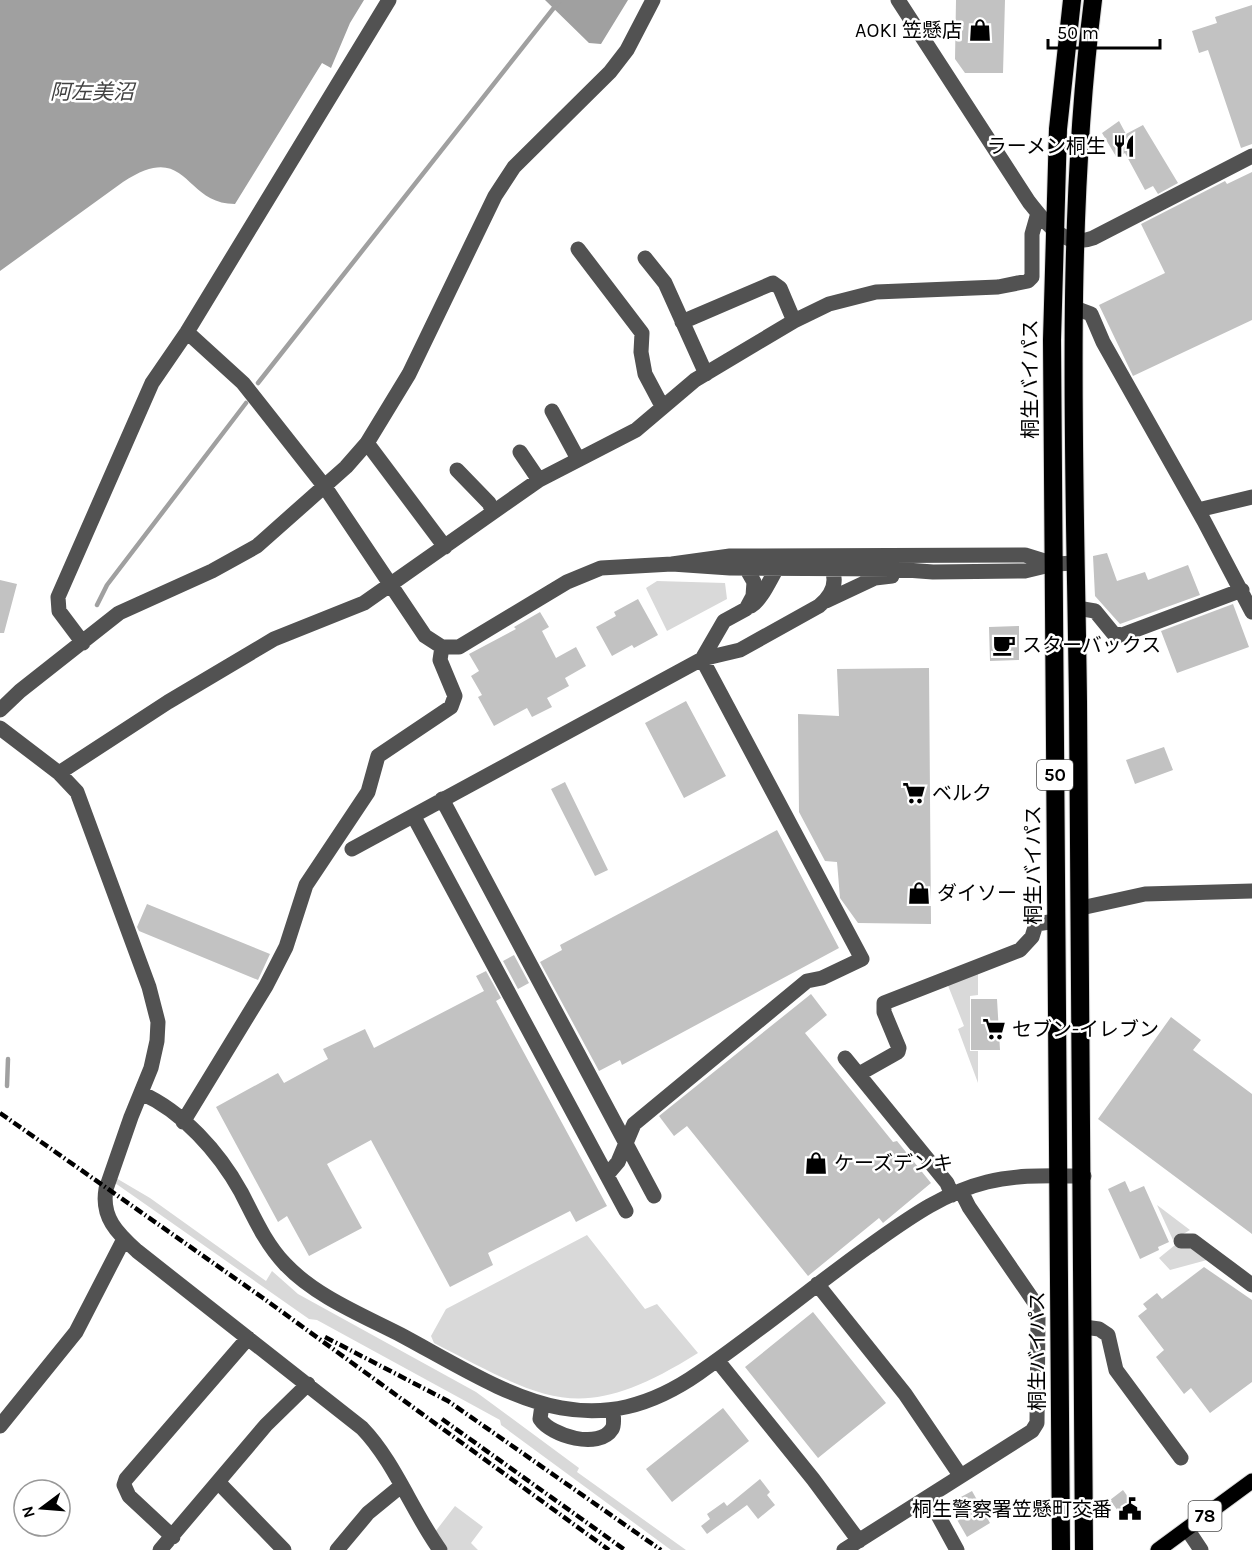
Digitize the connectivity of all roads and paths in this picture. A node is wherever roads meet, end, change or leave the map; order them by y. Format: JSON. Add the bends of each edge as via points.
{"nodes":[{"id":1,"x":389,"y":0,"type":"edge"},
{"id":2,"x":653,"y":0,"type":"edge"},
{"id":3,"x":898,"y":0,"type":"edge"},
{"id":4,"x":1072,"y":0,"type":"edge"},
{"id":5,"x":1093,"y":0,"type":"edge"},
{"id":6,"x":1252,"y":156,"type":"edge"},
{"id":7,"x":1038,"y":213,"type":"junction"},
{"id":8,"x":1054,"y":230,"type":"junction"},
{"id":9,"x":1075,"y":240,"type":"junction"},
{"id":10,"x":578,"y":249,"type":"dead end"},
{"id":11,"x":645,"y":258,"type":"dead end"},
{"id":12,"x":1076,"y":308,"type":"junction"},
{"id":13,"x":794,"y":321,"type":"junction"},
{"id":14,"x":682,"y":322,"type":"junction"},
{"id":15,"x":187,"y":332,"type":"junction"},
{"id":16,"x":706,"y":374,"type":"junction"},
{"id":17,"x":662,"y":406,"type":"junction"},
{"id":18,"x":552,"y":411,"type":"dead end"},
{"id":19,"x":367,"y":443,"type":"junction"},
{"id":20,"x":520,"y":452,"type":"dead end"},
{"id":21,"x":578,"y":459,"type":"junction"},
{"id":22,"x":457,"y":470,"type":"dead end"},
{"id":23,"x":539,"y":480,"type":"junction"},
{"id":24,"x":325,"y":487,"type":"junction"},
{"id":25,"x":1252,"y":497,"type":"edge"},
{"id":26,"x":1198,"y":510,"type":"junction"},
{"id":27,"x":494,"y":512,"type":"junction"},
{"id":28,"x":445,"y":547,"type":"junction"},
{"id":29,"x":781,"y":562,"type":"junction"},
{"id":30,"x":829,"y":563,"type":"junction"},
{"id":31,"x":1076,"y":563,"type":"junction"},
{"id":32,"x":672,"y":564,"type":"junction"},
{"id":33,"x":1054,"y":564,"type":"junction"},
{"id":34,"x":746,"y":568,"type":"junction"},
{"id":35,"x":933,"y":572,"type":"junction"},
{"id":36,"x":391,"y":585,"type":"junction"},
{"id":37,"x":1242,"y":590,"type":"junction"},
{"id":38,"x":825,"y":601,"type":"junction"},
{"id":39,"x":1077,"y":608,"type":"junction"},
{"id":40,"x":746,"y":609,"type":"junction"},
{"id":41,"x":1252,"y":612,"type":"edge"},
{"id":42,"x":83,"y":643,"type":"junction"},
{"id":43,"x":442,"y":647,"type":"junction"},
{"id":44,"x":702,"y":659,"type":"junction"},
{"id":45,"x":0,"y":710,"type":"edge"},
{"id":46,"x":0,"y":728,"type":"edge"},
{"id":47,"x":59,"y":774,"type":"junction"},
{"id":48,"x":442,"y":798,"type":"junction"},
{"id":49,"x":414,"y":817,"type":"junction"},
{"id":50,"x":352,"y":849,"type":"dead end"},
{"id":51,"x":1252,"y":891,"type":"edge"},
{"id":52,"x":1081,"y":908,"type":"junction"},
{"id":53,"x":1056,"y":921,"type":"junction"},
{"id":54,"x":845,"y":1058,"type":"dead end"},
{"id":55,"x":859,"y":1074,"type":"junction"},
{"id":56,"x":141,"y":1093,"type":"junction"},
{"id":57,"x":183,"y":1122,"type":"junction"},
{"id":58,"x":626,"y":1143,"type":"junction"},
{"id":59,"x":607,"y":1175,"type":"junction"},
{"id":60,"x":1059,"y":1176,"type":"junction"},
{"id":61,"x":1083,"y":1176,"type":"junction"},
{"id":62,"x":957,"y":1192,"type":"junction"},
{"id":63,"x":654,"y":1196,"type":"dead end"},
{"id":64,"x":626,"y":1211,"type":"dead end"},
{"id":65,"x":124,"y":1239,"type":"junction"},
{"id":66,"x":1181,"y":1241,"type":"dead end"},
{"id":67,"x":817,"y":1284,"type":"junction"},
{"id":68,"x":1252,"y":1285,"type":"edge"},
{"id":69,"x":1084,"y":1327,"type":"junction"},
{"id":70,"x":248,"y":1338,"type":"junction"},
{"id":71,"x":717,"y":1360,"type":"junction"},
{"id":72,"x":308,"y":1384,"type":"junction"},
{"id":73,"x":543,"y":1405,"type":"junction"},
{"id":74,"x":613,"y":1410,"type":"junction"},
{"id":75,"x":0,"y":1426,"type":"edge"},
{"id":76,"x":1181,"y":1458,"type":"dead end"},
{"id":77,"x":960,"y":1475,"type":"junction"},
{"id":78,"x":1252,"y":1481,"type":"edge"},
{"id":79,"x":219,"y":1483,"type":"junction"},
{"id":80,"x":401,"y":1486,"type":"junction"},
{"id":81,"x":928,"y":1497,"type":"junction"},
{"id":82,"x":173,"y":1537,"type":"junction"},
{"id":83,"x":859,"y":1541,"type":"junction"},
{"id":84,"x":1192,"y":1542,"type":"edge"},
{"id":85,"x":160,"y":1550,"type":"edge"},
{"id":86,"x":284,"y":1550,"type":"edge"},
{"id":87,"x":337,"y":1550,"type":"edge"},
{"id":88,"x":440,"y":1550,"type":"edge"},
{"id":89,"x":844,"y":1550,"type":"edge"},
{"id":90,"x":957,"y":1550,"type":"edge"},
{"id":91,"x":1061,"y":1550,"type":"edge"},
{"id":92,"x":1084,"y":1550,"type":"edge"},
{"id":93,"x":1158,"y":1550,"type":"edge"}],
"edges":[{"from":1,"to":15,"type":"street"},
{"from":2,"to":19,"type":"street","via":[[627,50],[610,72],[514,167],[495,196],[409,374]]},
{"from":3,"to":7,"type":"street"},
{"from":4,"to":8,"type":"highway","name":"桐生バイパス","number":"50","via":[[1062,87]]},
{"from":5,"to":9,"type":"highway","number":"50"},
{"from":6,"to":9,"type":"street","via":[[1093,238]]},
{"from":7,"to":8,"type":"street"},
{"from":7,"to":13,"type":"street","via":[[1032,234],[1032,278],[1028,281],[998,287],[876,292],[829,304]]},
{"from":8,"to":9,"type":"street"},
{"from":8,"to":33,"type":"highway","name":"桐生バイパス","number":"50"},
{"from":9,"to":12,"type":"highway","number":"50"},
{"from":10,"to":17,"type":"street","via":[[642,333],[645,374]]},
{"from":11,"to":14,"type":"street","via":[[665,283]]},
{"from":12,"to":26,"type":"street","via":[[1091,314]]},
{"from":12,"to":31,"type":"highway","number":"50"},
{"from":13,"to":14,"type":"street","via":[[780,288],[773,282]]},
{"from":13,"to":16,"type":"street"},
{"from":14,"to":16,"type":"street"},
{"from":15,"to":24,"type":"street","via":[[243,383]]},
{"from":15,"to":42,"type":"street","via":[[152,383],[58,597],[59,611]]},
{"from":16,"to":17,"type":"street"},
{"from":17,"to":21,"type":"street","via":[[636,430]]},
{"from":18,"to":21,"type":"street"},
{"from":19,"to":24,"type":"street"},
{"from":19,"to":28,"type":"street"},
{"from":20,"to":23,"type":"street"},
{"from":21,"to":23,"type":"street"},
{"from":22,"to":27,"type":"street"},
{"from":23,"to":27,"type":"street"},
{"from":24,"to":36,"type":"street"},
{"from":24,"to":42,"type":"street","via":[[257,546],[119,613]]},
{"from":25,"to":26,"type":"street"},
{"from":26,"to":37,"type":"street"},
{"from":27,"to":28,"type":"street"},
{"from":28,"to":36,"type":"street"},
{"from":29,"to":30,"type":"street"},
{"from":29,"to":32,"type":"street","via":[[730,556]]},
{"from":29,"to":34,"type":"street"},
{"from":29,"to":40,"type":"street","via":[[758,602]]},
{"from":30,"to":33,"type":"street","via":[[1025,555]]},
{"from":30,"to":35,"type":"street"},
{"from":30,"to":38,"type":"street","via":[[836,578]]},
{"from":31,"to":33,"type":"street"},
{"from":31,"to":39,"type":"highway","number":"50"},
{"from":32,"to":34,"type":"street"},
{"from":32,"to":43,"type":"street","via":[[636,564],[592,571],[459,647]]},
{"from":33,"to":35,"type":"street","via":[[1025,571]]},
{"from":33,"to":53,"type":"highway","name":"桐生バイパス","number":"50"},
{"from":34,"to":40,"type":"street","via":[[754,582],[753,596]]},
{"from":35,"to":38,"type":"street","via":[[875,578]]},
{"from":36,"to":43,"type":"street","via":[[425,636]]},
{"from":36,"to":47,"type":"street","via":[[347,611],[274,639],[168,702]]},
{"from":37,"to":39,"type":"street","via":[[1118,635],[1095,611]]},
{"from":37,"to":41,"type":"street"},
{"from":38,"to":44,"type":"street","via":[[740,650]]},
{"from":39,"to":52,"type":"highway","number":"50"},
{"from":40,"to":44,"type":"street","via":[[724,621]]},
{"from":42,"to":45,"type":"street"},
{"from":43,"to":57,"type":"street","via":[[440,660],[455,696],[451,707],[378,756],[368,792],[306,885],[286,947],[266,986]]},
{"from":44,"to":48,"type":"street"},
{"from":44,"to":58,"type":"street","via":[[862,959],[807,981],[634,1124]]},
{"from":46,"to":47,"type":"street"},
{"from":47,"to":56,"type":"street","via":[[81,801],[157,1012],[155,1052]]},
{"from":48,"to":49,"type":"street"},
{"from":48,"to":58,"type":"street"},
{"from":49,"to":50,"type":"street"},
{"from":49,"to":59,"type":"street"},
{"from":51,"to":52,"type":"street","via":[[1145,894]]},
{"from":52,"to":61,"type":"highway","number":"50"},
{"from":53,"to":55,"type":"street","via":[[1036,924],[1032,937],[1020,950],[884,1003],[898,1052]]},
{"from":53,"to":60,"type":"highway","name":"桐生バイパス","number":"50"},
{"from":54,"to":55,"type":"street"},
{"from":55,"to":62,"type":"street"},
{"from":56,"to":57,"type":"street"},
{"from":56,"to":65,"type":"street","via":[[105,1197],[107,1216]]},
{"from":57,"to":73,"type":"street","via":[[229,1172],[276,1254],[306,1283],[484,1380]]},
{"from":58,"to":59,"type":"street"},
{"from":58,"to":63,"type":"street"},
{"from":59,"to":64,"type":"street"},
{"from":60,"to":61,"type":"street"},
{"from":60,"to":62,"type":"street","via":[[1015,1177]]},
{"from":60,"to":91,"type":"highway","name":"桐生バイパス","number":"50"},
{"from":61,"to":69,"type":"highway","number":"50"},
{"from":62,"to":67,"type":"street","via":[[933,1203]]},
{"from":62,"to":77,"type":"street","via":[[1035,1303],[1038,1317],[1035,1428]]},
{"from":65,"to":70,"type":"street"},
{"from":65,"to":75,"type":"street","via":[[76,1332]]},
{"from":66,"to":68,"type":"street","via":[[1193,1241]]},
{"from":67,"to":71,"type":"street"},
{"from":67,"to":77,"type":"street","via":[[905,1394]]},
{"from":69,"to":76,"type":"street","via":[[1108,1335],[1116,1370]]},
{"from":69,"to":92,"type":"highway","number":"50"},
{"from":70,"to":72,"type":"street"},
{"from":70,"to":82,"type":"street","via":[[126,1479],[125,1491],[129,1496]]},
{"from":71,"to":74,"type":"street","via":[[668,1393]]},
{"from":71,"to":83,"type":"street"},
{"from":72,"to":79,"type":"street","via":[[266,1425]]},
{"from":72,"to":80,"type":"street","via":[[371,1437]]},
{"from":73,"to":74,"type":"street","via":[[572,1411]]},
{"from":73,"to":74,"type":"street","via":[[540,1419],[545,1426],[572,1438],[596,1438],[609,1432]]},
{"from":77,"to":81,"type":"street"},
{"from":78,"to":84,"type":"main road","number":"78"},
{"from":79,"to":82,"type":"street"},
{"from":79,"to":86,"type":"street"},
{"from":80,"to":87,"type":"street","via":[[368,1513]]},
{"from":80,"to":88,"type":"street"},
{"from":81,"to":83,"type":"street"},
{"from":81,"to":90,"type":"street"},
{"from":82,"to":85,"type":"street"},
{"from":83,"to":89,"type":"street"},
{"from":84,"to":93,"type":"main road","number":"78"}]}
